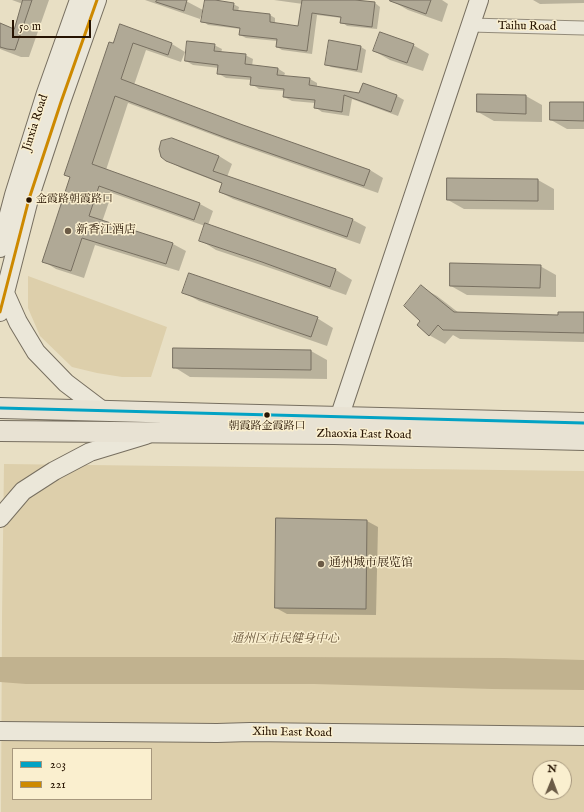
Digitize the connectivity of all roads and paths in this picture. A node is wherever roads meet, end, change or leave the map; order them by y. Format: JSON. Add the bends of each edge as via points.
{"nodes":[{"id":1,"x":79,"y":0,"type":"edge"},
{"id":2,"x":97,"y":0,"type":"edge"},
{"id":3,"x":479,"y":0,"type":"edge"},
{"id":4,"x":470,"y":25,"type":"junction"},
{"id":5,"x":584,"y":28,"type":"edge"},
{"id":6,"x":0,"y":248,"type":"edge"},
{"id":7,"x":5,"y":293,"type":"junction"},
{"id":8,"x":0,"y":312,"type":"edge"},
{"id":9,"x":0,"y":408,"type":"edge"},
{"id":10,"x":103,"y":411,"type":"junction"},
{"id":11,"x":584,"y":423,"type":"edge"},
{"id":12,"x":337,"y":426,"type":"junction"},
{"id":13,"x":0,"y":431,"type":"edge"},
{"id":14,"x":152,"y":433,"type":"junction"},
{"id":15,"x":584,"y":440,"type":"edge"},
{"id":16,"x":0,"y":518,"type":"edge"},
{"id":17,"x":0,"y":731,"type":"edge"},
{"id":18,"x":584,"y":736,"type":"edge"}],
"edges":[{"from":1,"to":6,"type":"street","name":"Jinxia Road","via":[[46,93]]},
{"from":2,"to":7,"type":"street","name":"Jinxia Road","via":[[60,102],[29,199]]},
{"from":3,"to":4,"type":"street"},
{"from":4,"to":5,"type":"street","name":"Taihu Road"},
{"from":4,"to":12,"type":"street"},
{"from":7,"to":8,"type":"street","name":"Jinxia Road"},
{"from":7,"to":10,"type":"street","via":[[36,352],[66,383]]},
{"from":9,"to":10,"type":"main road","name":"Zhaoxia East Road"},
{"from":10,"to":12,"type":"main road","name":"Zhaoxia East Road"},
{"from":11,"to":12,"type":"main road","name":"Zhaoxia East Road"},
{"from":12,"to":14,"type":"main road","name":"Zhaoxia East Road"},
{"from":12,"to":15,"type":"main road","name":"Zhaoxia East Road"},
{"from":13,"to":14,"type":"main road","name":"Zhaoxia East Road"},
{"from":14,"to":16,"type":"street","via":[[90,452],[54,471],[23,490]]},
{"from":17,"to":18,"type":"street","name":"Xihu East Road"}]}
